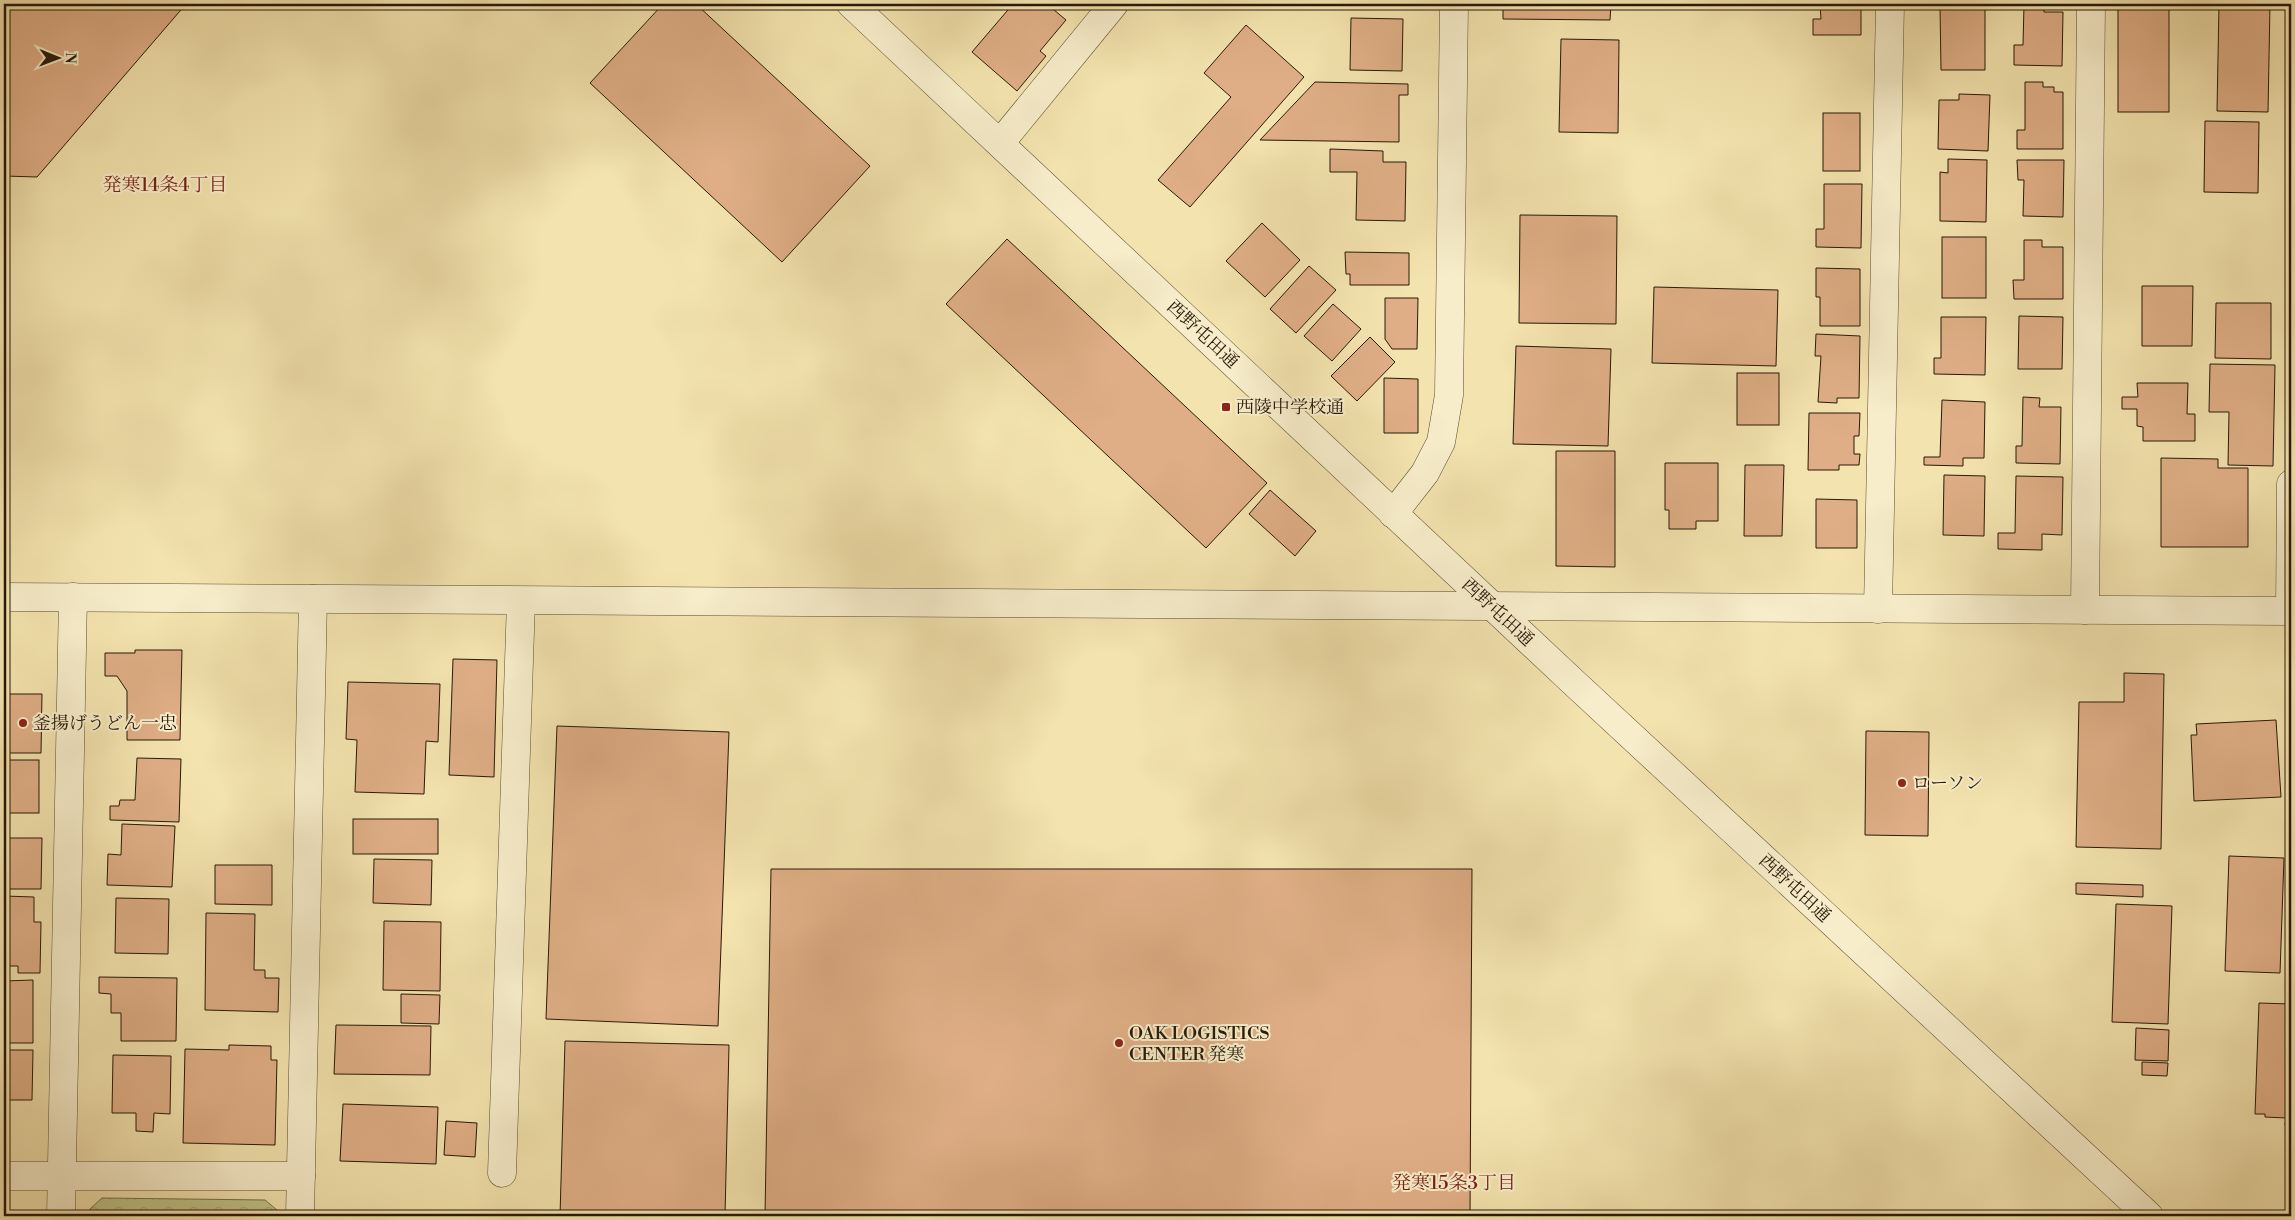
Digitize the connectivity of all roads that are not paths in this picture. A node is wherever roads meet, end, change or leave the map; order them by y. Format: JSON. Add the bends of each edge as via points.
{"nodes":[{"id":1,"x":851,"y":4,"type":"edge"},
{"id":2,"x":1114,"y":4,"type":"edge"},
{"id":3,"x":1454,"y":4,"type":"edge"},
{"id":4,"x":1890,"y":4,"type":"edge"},
{"id":5,"x":2092,"y":4,"type":"edge"},
{"id":6,"x":1001,"y":142,"type":"junction"},
{"id":7,"x":2291,"y":484,"type":"edge"},
{"id":8,"x":1393,"y":514,"type":"junction"},
{"id":9,"x":4,"y":596,"type":"edge"},
{"id":10,"x":73,"y":597,"type":"junction"},
{"id":11,"x":313,"y":599,"type":"junction"},
{"id":12,"x":521,"y":600,"type":"junction"},
{"id":13,"x":1493,"y":606,"type":"junction"},
{"id":14,"x":1878,"y":609,"type":"junction"},
{"id":15,"x":2085,"y":610,"type":"junction"},
{"id":16,"x":2291,"y":612,"type":"edge"},
{"id":17,"x":502,"y":1173,"type":"dead end"},
{"id":18,"x":4,"y":1176,"type":"edge"},
{"id":19,"x":61,"y":1176,"type":"junction"},
{"id":20,"x":301,"y":1176,"type":"junction"},
{"id":21,"x":61,"y":1216,"type":"edge"},
{"id":22,"x":300,"y":1216,"type":"edge"},
{"id":23,"x":2149,"y":1216,"type":"edge"}],
"edges":[{"from":1,"to":6,"type":"street","name":"西野屯田通"},
{"from":2,"to":6,"type":"street"},
{"from":3,"to":8,"type":"street","via":[[1449,394],[1441,442],[1425,473]]},
{"from":4,"to":14,"type":"street"},
{"from":5,"to":15,"type":"street"},
{"from":6,"to":8,"type":"street","name":"西野屯田通"},
{"from":7,"to":16,"type":"street"},
{"from":8,"to":13,"type":"street","name":"西野屯田通"},
{"from":9,"to":10,"type":"street"},
{"from":10,"to":11,"type":"street"},
{"from":10,"to":19,"type":"street"},
{"from":11,"to":12,"type":"street"},
{"from":11,"to":20,"type":"street"},
{"from":12,"to":13,"type":"street"},
{"from":12,"to":17,"type":"street"},
{"from":13,"to":14,"type":"street"},
{"from":13,"to":23,"type":"street","name":"西野屯田通"},
{"from":14,"to":15,"type":"street"},
{"from":15,"to":16,"type":"street"},
{"from":18,"to":19,"type":"street"},
{"from":19,"to":20,"type":"street"},
{"from":19,"to":21,"type":"street"},
{"from":20,"to":22,"type":"street"}]}
